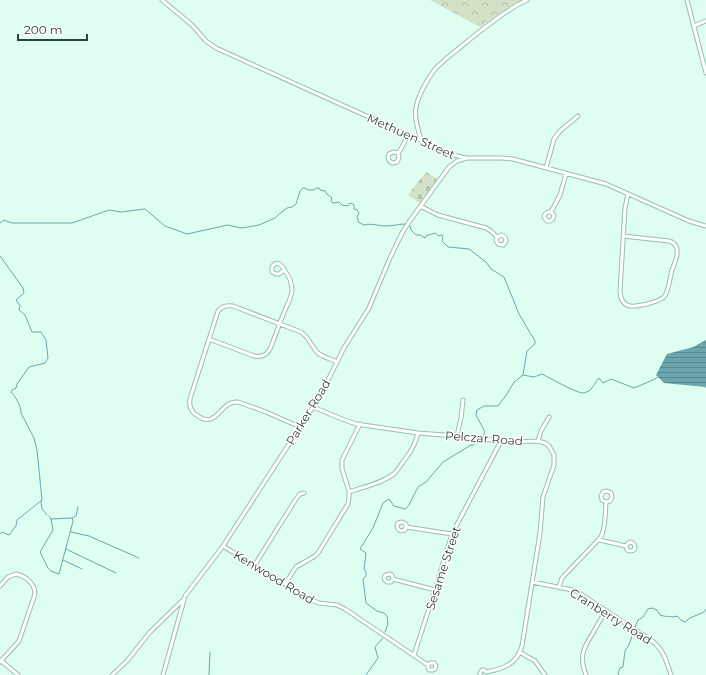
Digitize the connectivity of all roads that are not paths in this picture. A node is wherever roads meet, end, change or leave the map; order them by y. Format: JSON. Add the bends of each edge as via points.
{"nodes":[{"id":1,"x":162,"y":0,"type":"edge"},
{"id":2,"x":527,"y":0,"type":"edge"},
{"id":3,"x":688,"y":0,"type":"edge"},
{"id":4,"x":706,"y":21,"type":"edge"},
{"id":5,"x":694,"y":26,"type":"junction"},
{"id":6,"x":706,"y":48,"type":"edge"},
{"id":7,"x":700,"y":50,"type":"junction"},
{"id":8,"x":706,"y":73,"type":"edge"},
{"id":9,"x":578,"y":116,"type":"dead end"},
{"id":10,"x":408,"y":135,"type":"junction"},
{"id":11,"x":421,"y":140,"type":"junction"},
{"id":12,"x":398,"y":153,"type":"dead end"},
{"id":13,"x":467,"y":158,"type":"junction"},
{"id":14,"x":546,"y":168,"type":"junction"},
{"id":15,"x":566,"y":174,"type":"junction"},
{"id":16,"x":628,"y":194,"type":"junction"},
{"id":17,"x":420,"y":206,"type":"junction"},
{"id":18,"x":552,"y":212,"type":"dead end"},
{"id":19,"x":706,"y":226,"type":"edge"},
{"id":20,"x":623,"y":236,"type":"junction"},
{"id":21,"x":497,"y":237,"type":"dead end"},
{"id":22,"x":284,"y":270,"type":"dead end"},
{"id":23,"x":280,"y":324,"type":"junction"},
{"id":24,"x":209,"y":339,"type":"junction"},
{"id":25,"x":336,"y":362,"type":"junction"},
{"id":26,"x":463,"y":400,"type":"dead end"},
{"id":27,"x":313,"y":407,"type":"junction"},
{"id":28,"x":549,"y":417,"type":"dead end"},
{"id":29,"x":360,"y":424,"type":"junction"},
{"id":30,"x":300,"y":427,"type":"junction"},
{"id":31,"x":418,"y":433,"type":"junction"},
{"id":32,"x":457,"y":436,"type":"junction"},
{"id":33,"x":501,"y":441,"type":"junction"},
{"id":34,"x":538,"y":441,"type":"junction"},
{"id":35,"x":304,"y":492,"type":"dead end"},
{"id":36,"x":349,"y":492,"type":"junction"},
{"id":37,"x":606,"y":502,"type":"dead end"},
{"id":38,"x":406,"y":527,"type":"dead end"},
{"id":39,"x":452,"y":534,"type":"junction"},
{"id":40,"x":599,"y":540,"type":"junction"},
{"id":41,"x":223,"y":546,"type":"junction"},
{"id":42,"x":626,"y":546,"type":"dead end"},
{"id":43,"x":254,"y":566,"type":"junction"},
{"id":44,"x":393,"y":579,"type":"dead end"},
{"id":45,"x":532,"y":582,"type":"junction"},
{"id":46,"x":0,"y":584,"type":"edge"},
{"id":47,"x":285,"y":584,"type":"junction"},
{"id":48,"x":559,"y":587,"type":"junction"},
{"id":49,"x":435,"y":590,"type":"junction"},
{"id":50,"x":184,"y":599,"type":"junction"},
{"id":51,"x":606,"y":611,"type":"junction"},
{"id":52,"x":520,"y":652,"type":"junction"},
{"id":53,"x":414,"y":655,"type":"junction"},
{"id":54,"x":0,"y":661,"type":"edge"},
{"id":55,"x":428,"y":665,"type":"dead end"},
{"id":56,"x":486,"y":674,"type":"edge"},
{"id":57,"x":18,"y":675,"type":"edge"},
{"id":58,"x":112,"y":675,"type":"edge"},
{"id":59,"x":163,"y":675,"type":"edge"},
{"id":60,"x":480,"y":675,"type":"edge"},
{"id":61,"x":545,"y":675,"type":"edge"},
{"id":62,"x":586,"y":675,"type":"edge"},
{"id":63,"x":671,"y":675,"type":"edge"}],
"edges":[{"from":1,"to":10,"type":"street","name":"Methuen Street","via":[[216,48]]},
{"from":2,"to":11,"type":"street","via":[[481,30],[435,69],[416,106],[416,123]]},
{"from":3,"to":5,"type":"street"},
{"from":4,"to":5,"type":"street"},
{"from":5,"to":7,"type":"street"},
{"from":6,"to":7,"type":"street"},
{"from":7,"to":8,"type":"street"},
{"from":9,"to":14,"type":"street","via":[[554,139]]},
{"from":10,"to":11,"type":"street","name":"Methuen Street"},
{"from":10,"to":12,"type":"street"},
{"from":11,"to":13,"type":"street","name":"Methuen Street","via":[[453,155]]},
{"from":13,"to":14,"type":"street","name":"Methuen Street","via":[[513,159]]},
{"from":13,"to":17,"type":"street","name":"Parker Road","via":[[452,164]]},
{"from":14,"to":15,"type":"street","name":"Methuen Street"},
{"from":15,"to":16,"type":"street","name":"Methuen Street","via":[[606,184]]},
{"from":15,"to":18,"type":"street"},
{"from":16,"to":19,"type":"street","name":"Methuen Street"},
{"from":16,"to":20,"type":"street"},
{"from":17,"to":21,"type":"street","via":[[438,215],[481,226]]},
{"from":17,"to":25,"type":"street","name":"Parker Road","via":[[396,246],[369,308]]},
{"from":20,"to":20,"type":"street","via":[[621,299],[628,306],[660,300],[666,294],[676,257],[675,244],[671,241]]},
{"from":22,"to":23,"type":"street","via":[[291,282],[292,291]]},
{"from":23,"to":24,"type":"street","via":[[270,349],[260,357]]},
{"from":23,"to":24,"type":"street","via":[[227,306],[218,311]]},
{"from":23,"to":25,"type":"street","via":[[303,334],[317,352]]},
{"from":24,"to":30,"type":"street","via":[[189,401],[194,413],[205,419],[212,419],[228,404],[238,402]]},
{"from":25,"to":27,"type":"street","name":"Parker Road"},
{"from":26,"to":32,"type":"street"},
{"from":27,"to":29,"type":"street","name":"Pelczar Road"},
{"from":27,"to":30,"type":"street","name":"Parker Road"},
{"from":28,"to":34,"type":"street","via":[[540,431]]},
{"from":29,"to":31,"type":"street","name":"Pelczar Road"},
{"from":29,"to":36,"type":"street","via":[[342,460]]},
{"from":30,"to":41,"type":"street","name":"Parker Road"},
{"from":31,"to":32,"type":"street","name":"Pelczar Road"},
{"from":31,"to":36,"type":"street","via":[[412,449],[394,473],[385,479]]},
{"from":32,"to":33,"type":"street","name":"Pelczar Road"},
{"from":33,"to":34,"type":"street","name":"Pelczar Road"},
{"from":33,"to":39,"type":"street","name":"Sesame Street"},
{"from":34,"to":45,"type":"street","name":"Pelczar Road","via":[[549,446],[554,455],[554,462],[543,498]]},
{"from":35,"to":43,"type":"street","via":[[296,499]]},
{"from":36,"to":47,"type":"street","via":[[346,507],[318,553],[296,567]]},
{"from":37,"to":40,"type":"street","via":[[604,530]]},
{"from":38,"to":39,"type":"street"},
{"from":39,"to":49,"type":"street","name":"Sesame Street"},
{"from":40,"to":42,"type":"street"},
{"from":40,"to":48,"type":"street","via":[[562,578]]},
{"from":41,"to":43,"type":"street","name":"Kenwood Road"},
{"from":41,"to":50,"type":"street","name":"Parker Road"},
{"from":43,"to":47,"type":"street","name":"Kenwood Road"},
{"from":44,"to":49,"type":"street"},
{"from":45,"to":48,"type":"street","name":"Cranberry Road"},
{"from":45,"to":52,"type":"street","name":"Pelczar Road"},
{"from":46,"to":54,"type":"street","via":[[16,574],[26,578],[35,589],[19,641]]},
{"from":47,"to":53,"type":"street","name":"Kenwood Road","via":[[318,603],[337,605],[345,609]]},
{"from":48,"to":51,"type":"street","name":"Cranberry Road","via":[[576,591]]},
{"from":49,"to":53,"type":"street","name":"Sesame Street"},
{"from":50,"to":58,"type":"street","via":[[155,626],[127,661]]},
{"from":50,"to":59,"type":"street","name":"Parker Road"},
{"from":51,"to":62,"type":"street","via":[[584,650],[582,658]]},
{"from":51,"to":63,"type":"street","name":"Cranberry Road","via":[[659,646]]},
{"from":52,"to":56,"type":"street","name":"Pelczar Road","via":[[508,666]]},
{"from":52,"to":61,"type":"street","via":[[535,661]]},
{"from":53,"to":55,"type":"street","name":"Kenwood Road"},
{"from":54,"to":57,"type":"street"},
{"from":56,"to":60,"type":"street","name":"Pelczar Road","via":[[482,670]]}]}
